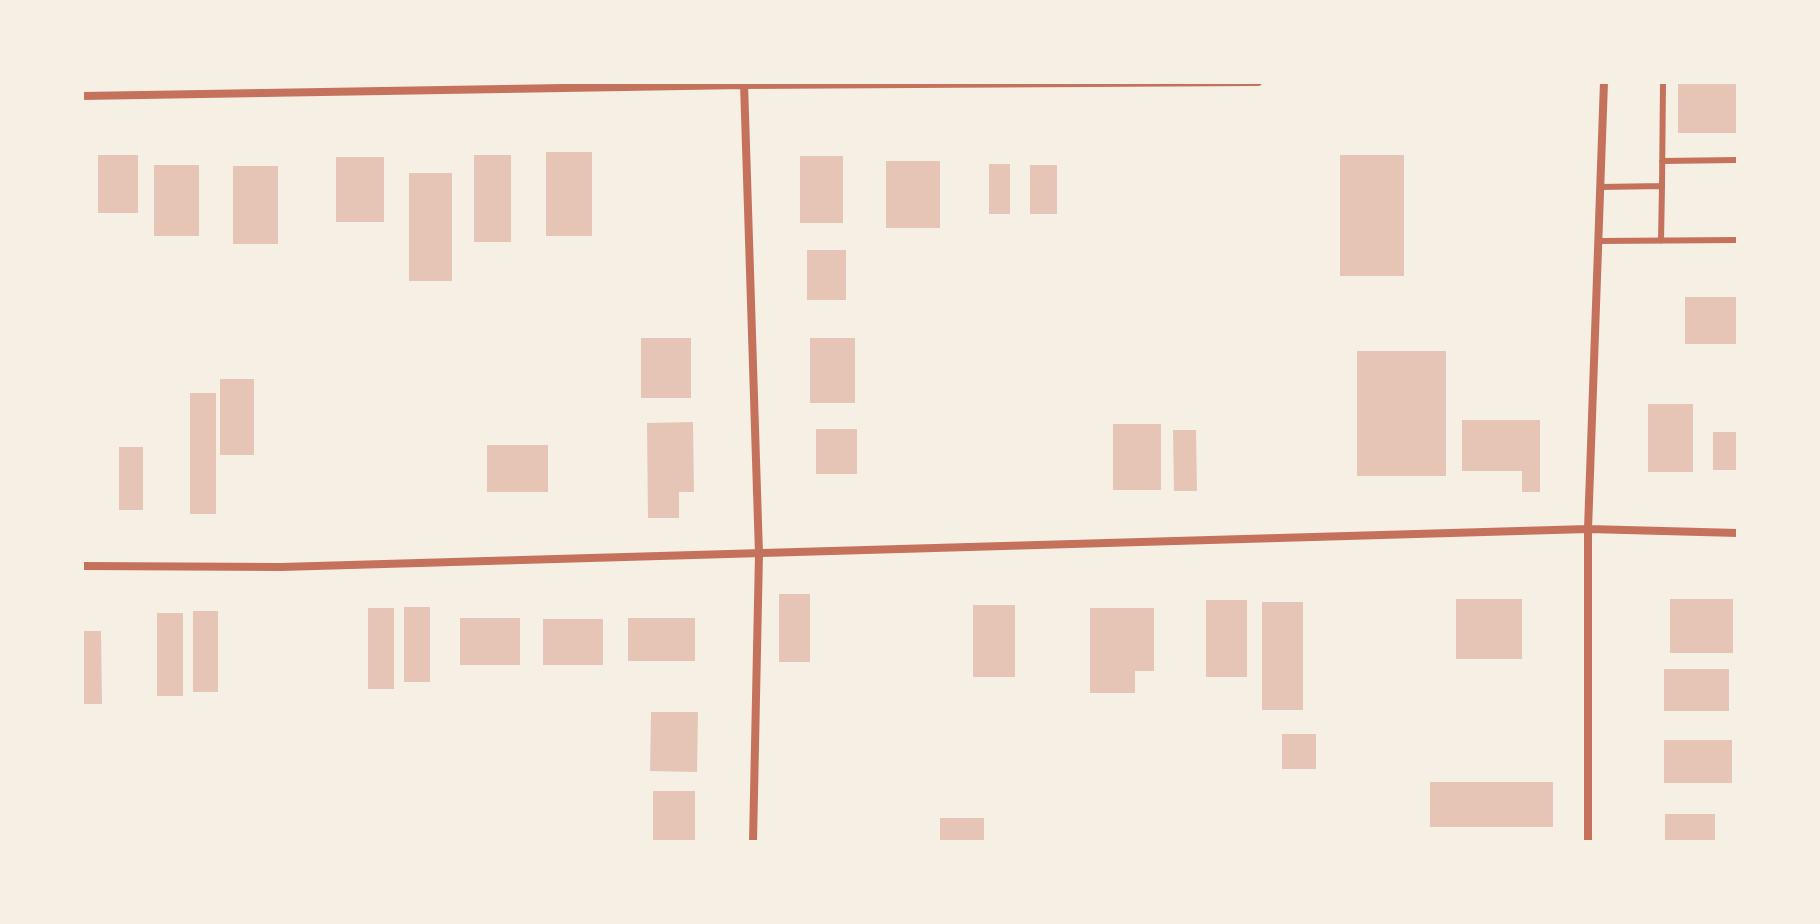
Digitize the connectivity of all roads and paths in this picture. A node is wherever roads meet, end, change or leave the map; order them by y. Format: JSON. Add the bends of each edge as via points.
{"nodes":[{"id":1,"x":1258,"y":82,"type":"edge"},
{"id":2,"x":1604,"y":82,"type":"edge"},
{"id":3,"x":1663,"y":82,"type":"edge"},
{"id":4,"x":744,"y":83,"type":"edge"},
{"id":5,"x":82,"y":96,"type":"edge"},
{"id":6,"x":1738,"y":160,"type":"edge"},
{"id":7,"x":1662,"y":161,"type":"junction"},
{"id":8,"x":1662,"y":186,"type":"junction"},
{"id":9,"x":1600,"y":187,"type":"junction"},
{"id":10,"x":1738,"y":240,"type":"edge"},
{"id":11,"x":1599,"y":241,"type":"junction"},
{"id":12,"x":1661,"y":241,"type":"junction"},
{"id":13,"x":1588,"y":529,"type":"junction"},
{"id":14,"x":1738,"y":533,"type":"edge"},
{"id":15,"x":759,"y":554,"type":"junction"},
{"id":16,"x":82,"y":566,"type":"edge"},
{"id":17,"x":753,"y":842,"type":"edge"},
{"id":18,"x":1588,"y":842,"type":"edge"}],
"edges":[{"from":1,"to":4,"type":"street"},
{"from":2,"to":9,"type":"street"},
{"from":3,"to":7,"type":"lane"},
{"from":4,"to":5,"type":"street"},
{"from":4,"to":15,"type":"street"},
{"from":6,"to":7,"type":"lane"},
{"from":7,"to":8,"type":"lane"},
{"from":8,"to":9,"type":"lane"},
{"from":8,"to":12,"type":"lane"},
{"from":9,"to":11,"type":"street"},
{"from":10,"to":12,"type":"lane"},
{"from":11,"to":12,"type":"lane"},
{"from":11,"to":13,"type":"street"},
{"from":13,"to":14,"type":"street"},
{"from":13,"to":15,"type":"street"},
{"from":13,"to":18,"type":"street"},
{"from":15,"to":16,"type":"street","via":[[281,567]]},
{"from":15,"to":17,"type":"street"}]}
